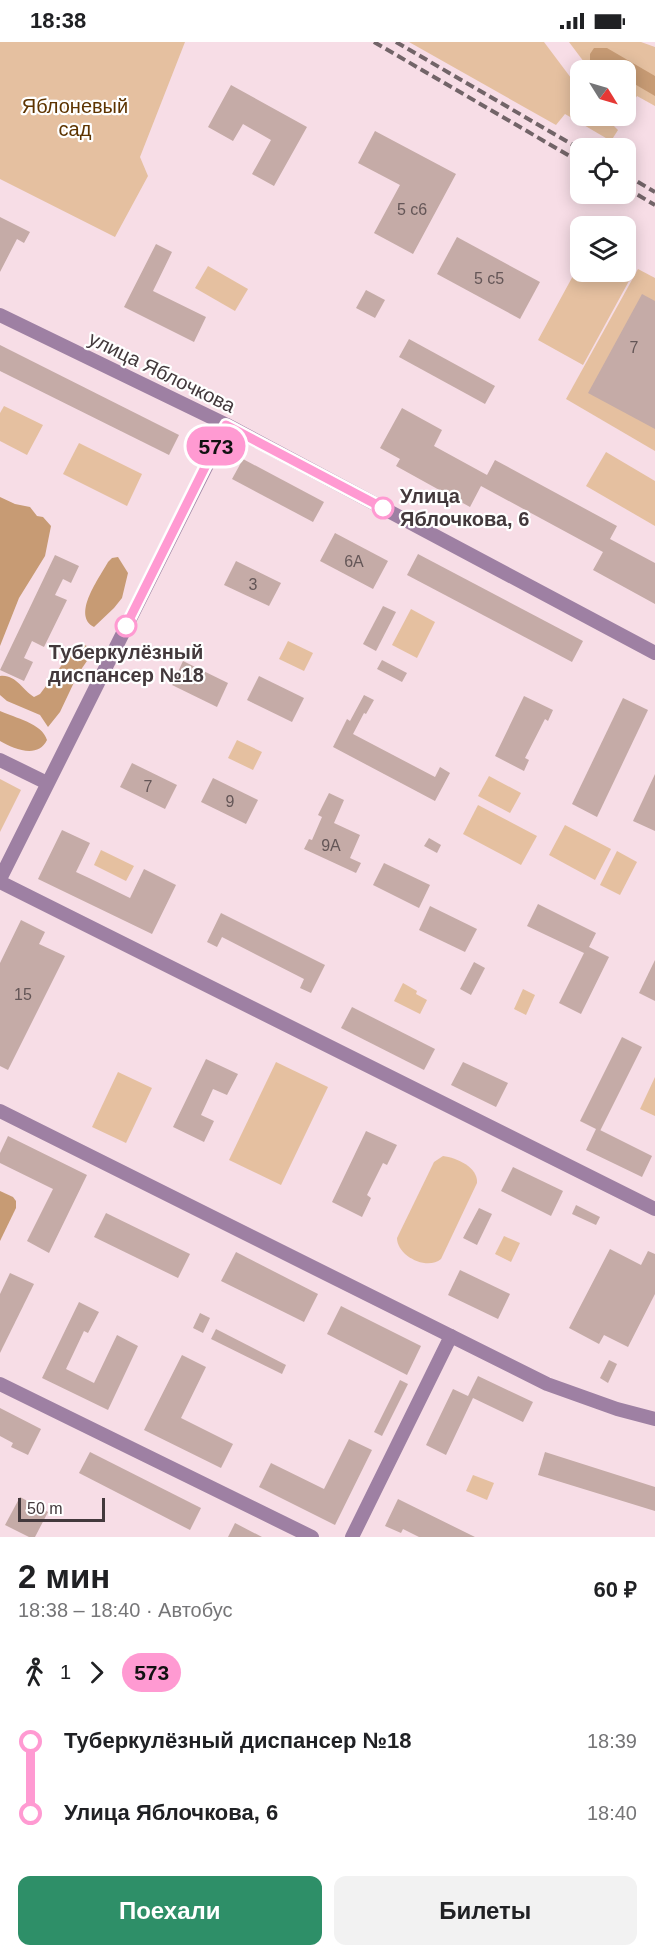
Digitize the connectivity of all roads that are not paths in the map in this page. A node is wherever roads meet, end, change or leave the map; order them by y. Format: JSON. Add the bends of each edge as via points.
{"nodes":[{"id":1,"x":0,"y":315,"type":"edge"},
{"id":2,"x":226,"y":425,"type":"junction"},
{"id":3,"x":655,"y":653,"type":"edge"},
{"id":4,"x":0,"y":760,"type":"edge"},
{"id":5,"x":47,"y":783,"type":"junction"},
{"id":6,"x":0,"y":881,"type":"edge"},
{"id":7,"x":0,"y":1111,"type":"edge"},
{"id":8,"x":655,"y":1209,"type":"edge"},
{"id":9,"x":451,"y":1336,"type":"junction"},
{"id":10,"x":0,"y":1384,"type":"edge"},
{"id":11,"x":655,"y":1419,"type":"edge"},
{"id":12,"x":312,"y":1537,"type":"edge"},
{"id":13,"x":352,"y":1537,"type":"edge"}],
"edges":[{"from":1,"to":2,"type":"street","name":"улица Яблочкова"},
{"from":2,"to":3,"type":"street","name":"улица Яблочкова"},
{"from":2,"to":5,"type":"street"},
{"from":4,"to":5,"type":"street"},
{"from":5,"to":6,"type":"street"},
{"from":6,"to":8,"type":"street"},
{"from":7,"to":9,"type":"street"},
{"from":9,"to":11,"type":"street","via":[[562,1390]]},
{"from":9,"to":13,"type":"street"},
{"from":10,"to":12,"type":"street"}]}
